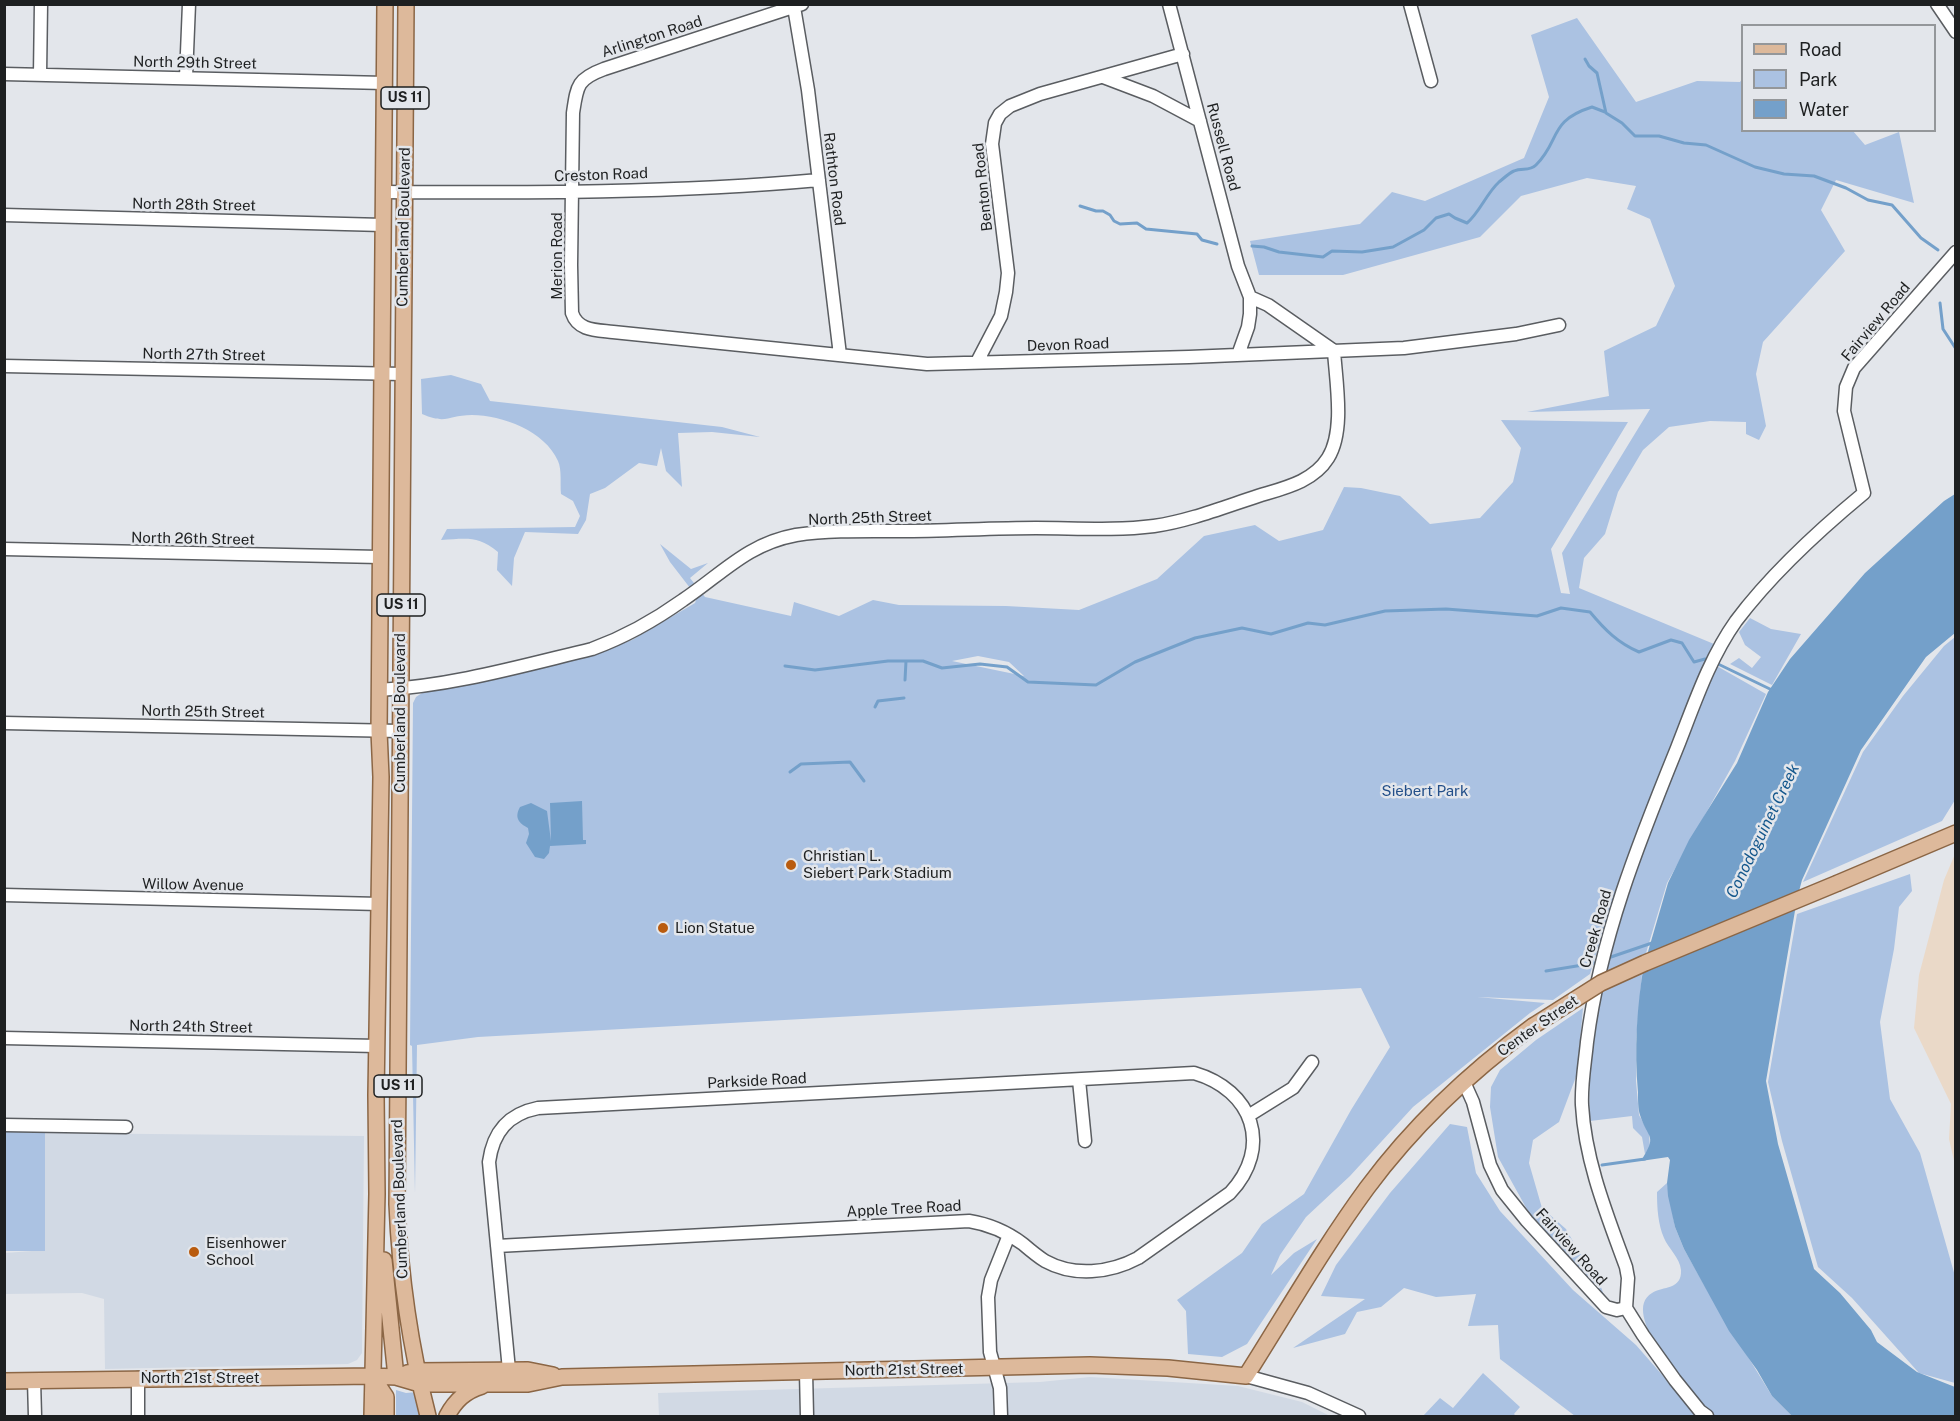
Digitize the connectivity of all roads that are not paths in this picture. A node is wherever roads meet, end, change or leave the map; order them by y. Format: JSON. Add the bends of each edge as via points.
{"nodes":[{"id":1,"x":41,"y":4,"type":"edge"},
{"id":2,"x":189,"y":4,"type":"edge"},
{"id":3,"x":385,"y":4,"type":"edge"},
{"id":4,"x":406,"y":4,"type":"edge"},
{"id":5,"x":1169,"y":4,"type":"edge"},
{"id":6,"x":1410,"y":4,"type":"edge"},
{"id":7,"x":1937,"y":4,"type":"edge"},
{"id":8,"x":798,"y":6,"type":"edge"},
{"id":9,"x":1956,"y":32,"type":"edge"},
{"id":10,"x":1183,"y":54,"type":"junction"},
{"id":11,"x":4,"y":74,"type":"edge"},
{"id":12,"x":40,"y":75,"type":"junction"},
{"id":13,"x":186,"y":77,"type":"junction"},
{"id":14,"x":1103,"y":77,"type":"junction"},
{"id":15,"x":582,"y":80,"type":"joint"},
{"id":16,"x":1431,"y":81,"type":"dead end"},
{"id":17,"x":384,"y":83,"type":"junction"},
{"id":18,"x":1200,"y":121,"type":"junction"},
{"id":19,"x":819,"y":180,"type":"junction"},
{"id":20,"x":384,"y":192,"type":"junction"},
{"id":21,"x":405,"y":192,"type":"junction"},
{"id":22,"x":572,"y":192,"type":"junction"},
{"id":23,"x":4,"y":215,"type":"edge"},
{"id":24,"x":383,"y":225,"type":"junction"},
{"id":25,"x":1956,"y":252,"type":"edge"},
{"id":26,"x":1250,"y":297,"type":"junction"},
{"id":27,"x":578,"y":324,"type":"joint"},
{"id":28,"x":1559,"y":325,"type":"dead end"},
{"id":29,"x":1334,"y":351,"type":"junction"},
{"id":30,"x":840,"y":355,"type":"junction"},
{"id":31,"x":1238,"y":355,"type":"junction"},
{"id":32,"x":977,"y":362,"type":"junction"},
{"id":33,"x":4,"y":366,"type":"edge"},
{"id":34,"x":382,"y":374,"type":"junction"},
{"id":35,"x":403,"y":374,"type":"junction"},
{"id":36,"x":1837,"y":515,"type":"joint"},
{"id":37,"x":4,"y":549,"type":"edge"},
{"id":38,"x":380,"y":557,"type":"junction"},
{"id":39,"x":400,"y":689,"type":"junction"},
{"id":40,"x":379,"y":690,"type":"junction"},
{"id":41,"x":4,"y":723,"type":"edge"},
{"id":42,"x":379,"y":731,"type":"junction"},
{"id":43,"x":400,"y":731,"type":"junction"},
{"id":44,"x":381,"y":814,"type":"junction"},
{"id":45,"x":1956,"y":833,"type":"edge"},
{"id":46,"x":4,"y":896,"type":"edge"},
{"id":47,"x":380,"y":904,"type":"junction"},
{"id":48,"x":400,"y":918,"type":"junction"},
{"id":49,"x":4,"y":1038,"type":"edge"},
{"id":50,"x":377,"y":1046,"type":"junction"},
{"id":51,"x":1312,"y":1062,"type":"dead end"},
{"id":52,"x":1079,"y":1080,"type":"junction"},
{"id":53,"x":1464,"y":1082,"type":"junction"},
{"id":54,"x":1248,"y":1116,"type":"junction"},
{"id":55,"x":4,"y":1125,"type":"edge"},
{"id":56,"x":126,"y":1127,"type":"dead end"},
{"id":57,"x":1085,"y":1141,"type":"dead end"},
{"id":58,"x":377,"y":1194,"type":"junction"},
{"id":59,"x":1009,"y":1235,"type":"junction"},
{"id":60,"x":497,"y":1246,"type":"junction"},
{"id":61,"x":1626,"y":1308,"type":"junction"},
{"id":62,"x":993,"y":1368,"type":"junction"},
{"id":63,"x":509,"y":1370,"type":"junction"},
{"id":64,"x":806,"y":1372,"type":"junction"},
{"id":65,"x":372,"y":1376,"type":"junction"},
{"id":66,"x":1246,"y":1376,"type":"junction"},
{"id":67,"x":396,"y":1377,"type":"junction"},
{"id":68,"x":418,"y":1377,"type":"junction"},
{"id":69,"x":562,"y":1377,"type":"junction"},
{"id":70,"x":138,"y":1378,"type":"junction"},
{"id":71,"x":34,"y":1380,"type":"junction"},
{"id":72,"x":4,"y":1381,"type":"edge"},
{"id":73,"x":487,"y":1384,"type":"junction"},
{"id":74,"x":35,"y":1416,"type":"edge"},
{"id":75,"x":138,"y":1416,"type":"edge"},
{"id":76,"x":372,"y":1416,"type":"edge"},
{"id":77,"x":386,"y":1416,"type":"edge"},
{"id":78,"x":428,"y":1416,"type":"edge"},
{"id":79,"x":447,"y":1416,"type":"edge"},
{"id":80,"x":807,"y":1416,"type":"edge"},
{"id":81,"x":1001,"y":1416,"type":"edge"},
{"id":82,"x":1359,"y":1416,"type":"edge"},
{"id":83,"x":1707,"y":1416,"type":"edge"}],
"edges":[{"from":1,"to":12,"type":"street"},
{"from":2,"to":13,"type":"street"},
{"from":3,"to":17,"type":"main road","name":"Cumberland Boulevard","number":"US 11"},
{"from":4,"to":21,"type":"main road","name":"Cumberland Boulevard","number":"US 11"},
{"from":5,"to":10,"type":"street","name":"Russell Road"},
{"from":6,"to":16,"type":"street"},
{"from":7,"to":9,"type":"street"},
{"from":8,"to":15,"type":"street","name":"Arlington Road","via":[[604,69]]},
{"from":8,"to":19,"type":"street","name":"Rathton Road"},
{"from":10,"to":14,"type":"street","name":"Benton Road"},
{"from":10,"to":18,"type":"street","name":"Russell Road"},
{"from":11,"to":12,"type":"street","name":"North 29th Street"},
{"from":12,"to":13,"type":"street","name":"North 29th Street"},
{"from":13,"to":17,"type":"street","name":"North 29th Street"},
{"from":14,"to":18,"type":"street","via":[[1153,96]]},
{"from":14,"to":32,"type":"street","name":"Benton Road","via":[[1024,100],[1010,106],[995,123],[992,144],[1008,273],[1000,316]]},
{"from":15,"to":22,"type":"street","name":"Merion Road","via":[[576,89],[573,113]]},
{"from":17,"to":20,"type":"main road","name":"Cumberland Boulevard","number":"US 11"},
{"from":18,"to":26,"type":"street","name":"Russell Road","via":[[1238,266]]},
{"from":19,"to":22,"type":"street","name":"Creston Road"},
{"from":19,"to":30,"type":"street","name":"Rathton Road"},
{"from":20,"to":21,"type":"street","name":"Creston Road"},
{"from":20,"to":24,"type":"main road","name":"Cumberland Boulevard","number":"US 11"},
{"from":21,"to":22,"type":"street","name":"Creston Road"},
{"from":21,"to":35,"type":"main road","name":"Cumberland Boulevard","number":"US 11"},
{"from":22,"to":27,"type":"street","name":"Merion Road","via":[[571,295],[572,313]]},
{"from":23,"to":24,"type":"street","name":"North 28th Street"},
{"from":24,"to":34,"type":"main road","name":"Cumberland Boulevard","number":"US 11"},
{"from":25,"to":36,"type":"street","name":"Fairview Road","via":[[1876,342],[1848,382],[1844,411],[1864,493]]},
{"from":26,"to":29,"type":"street","via":[[1268,305]]},
{"from":26,"to":31,"type":"street","name":"Russell Road","via":[[1248,327]]},
{"from":27,"to":30,"type":"street","name":"Devon Road","via":[[613,332]]},
{"from":28,"to":29,"type":"street","name":"Devon Road","via":[[1457,342]]},
{"from":29,"to":31,"type":"street","name":"Devon Road"},
{"from":29,"to":39,"type":"street","name":"North 25th Street","via":[[1338,413],[1334,446],[1317,471],[1284,488],[1151,526],[856,531],[775,540],[735,560],[683,601],[611,642],[459,681]]},
{"from":30,"to":32,"type":"street","name":"Devon Road","via":[[927,364]]},
{"from":31,"to":32,"type":"street","name":"Devon Road"},
{"from":33,"to":34,"type":"street","name":"North 27th Street"},
{"from":34,"to":35,"type":"street","name":"North 27th Street"},
{"from":34,"to":38,"type":"main road","name":"Cumberland Boulevard","number":"US 11"},
{"from":35,"to":39,"type":"main road","name":"Cumberland Boulevard","number":"US 11"},
{"from":36,"to":61,"type":"street","name":"Creek Road","via":[[1778,572],[1736,622],[1716,654],[1627,876],[1601,961],[1582,1104],[1590,1160],[1626,1267]]},
{"from":37,"to":38,"type":"street","name":"North 26th Street"},
{"from":38,"to":40,"type":"main road","name":"Cumberland Boulevard","number":"US 11"},
{"from":39,"to":40,"type":"street","name":"North 25th Street"},
{"from":39,"to":43,"type":"main road","name":"Cumberland Boulevard","number":"US 11"},
{"from":40,"to":42,"type":"main road","name":"Cumberland Boulevard","number":"US 11"},
{"from":41,"to":42,"type":"street","name":"North 25th Street"},
{"from":42,"to":43,"type":"street","name":"North 25th Street"},
{"from":42,"to":44,"type":"main road","name":"Cumberland Boulevard","number":"US 11"},
{"from":43,"to":48,"type":"main road","name":"Cumberland Boulevard","number":"US 11"},
{"from":44,"to":47,"type":"main road","name":"Cumberland Boulevard","number":"US 11"},
{"from":44,"to":48,"type":"main road","via":[[389,842],[390,896]]},
{"from":45,"to":53,"type":"main road","name":"Center Street","bridge":true,"via":[[1601,983],[1533,1026]]},
{"from":46,"to":47,"type":"street","name":"Willow Avenue"},
{"from":47,"to":50,"type":"main road","name":"Cumberland Boulevard","number":"US 11"},
{"from":48,"to":68,"type":"main road","name":"Cumberland Boulevard","number":"US 11","via":[[397,1204],[402,1284]]},
{"from":49,"to":50,"type":"street","name":"North 24th Street"},
{"from":50,"to":58,"type":"main road","name":"Cumberland Boulevard","number":"US 11"},
{"from":51,"to":54,"type":"street","via":[[1293,1088]]},
{"from":52,"to":54,"type":"street","name":"Parkside Road","via":[[1194,1073],[1228,1089]]},
{"from":52,"to":57,"type":"street"},
{"from":52,"to":60,"type":"street","name":"Parkside Road","via":[[526,1110],[504,1124],[490,1149]]},
{"from":53,"to":61,"type":"street","name":"Fairview Road","via":[[1490,1165],[1502,1190],[1606,1307]]},
{"from":53,"to":66,"type":"main road","name":"Center Street","via":[[1415,1130],[1368,1186]]},
{"from":54,"to":59,"type":"street","name":"Apple Tree Road","via":[[1253,1150],[1239,1184],[1212,1207],[1127,1264],[1095,1271],[1068,1269],[1045,1261]]},
{"from":55,"to":56,"type":"street"},
{"from":58,"to":65,"type":"main road","name":"Cumberland Boulevard","number":"US 11"},
{"from":58,"to":67,"type":"main road"},
{"from":59,"to":60,"type":"street","name":"Apple Tree Road","via":[[981,1223],[957,1220]]},
{"from":59,"to":62,"type":"street","via":[[989,1288]]},
{"from":60,"to":63,"type":"street","name":"Parkside Road"},
{"from":61,"to":83,"type":"street","via":[[1675,1380]]},
{"from":62,"to":64,"type":"main road","name":"North 21st Street"},
{"from":62,"to":66,"type":"main road","name":"North 21st Street","via":[[1090,1365]]},
{"from":62,"to":81,"type":"street","via":[[1000,1388]]},
{"from":63,"to":68,"type":"main road","name":"North 21st Street"},
{"from":63,"to":69,"type":"main road","name":"North 21st Street"},
{"from":64,"to":69,"type":"main road","name":"North 21st Street"},
{"from":64,"to":80,"type":"street"},
{"from":65,"to":67,"type":"main road","name":"North 21st Street"},
{"from":65,"to":70,"type":"main road","name":"North 21st Street"},
{"from":65,"to":76,"type":"main road","number":"US 11"},
{"from":65,"to":77,"type":"main road","via":[[386,1397]]},
{"from":66,"to":82,"type":"street","via":[[1308,1393]]},
{"from":67,"to":68,"type":"main road","name":"North 21st Street"},
{"from":68,"to":73,"type":"main road","name":"North 21st Street"},
{"from":68,"to":78,"type":"main road","number":"US 11"},
{"from":69,"to":73,"type":"main road","name":"North 21st Street","via":[[528,1384]]},
{"from":70,"to":71,"type":"main road","name":"North 21st Street"},
{"from":70,"to":75,"type":"street"},
{"from":71,"to":72,"type":"main road","name":"North 21st Street"},
{"from":71,"to":74,"type":"street"},
{"from":73,"to":79,"type":"main road","via":[[465,1393]]}]}
